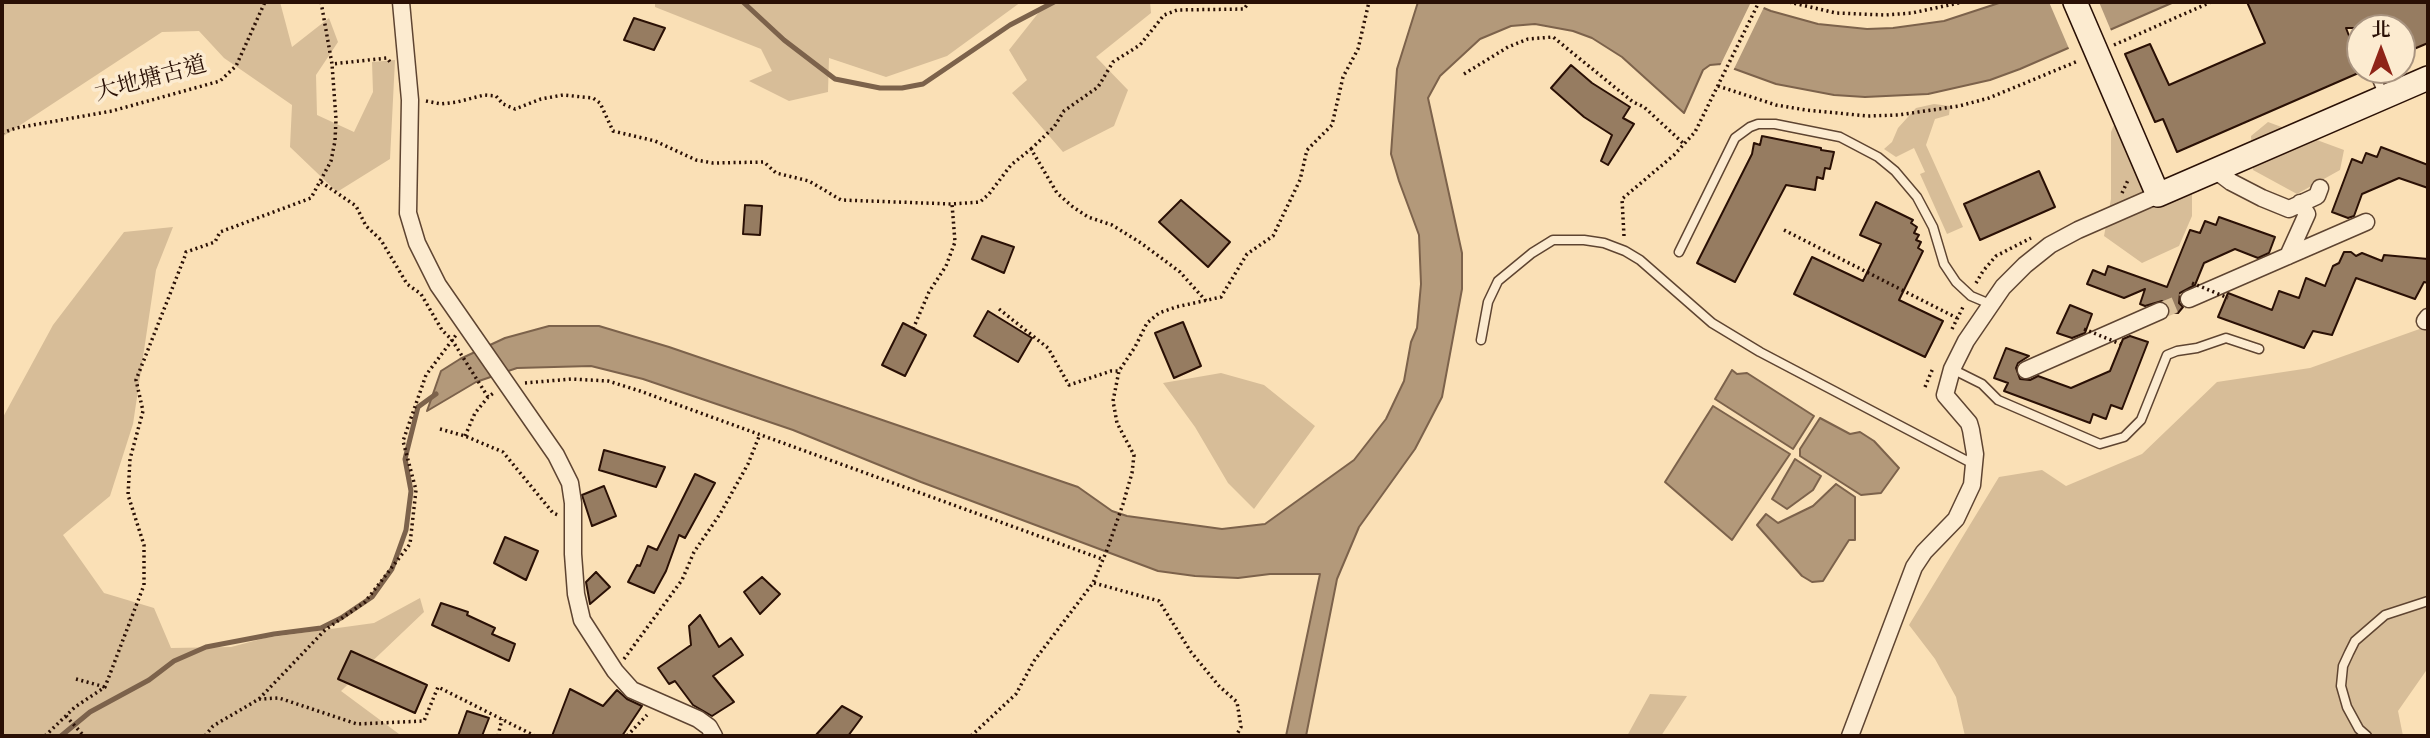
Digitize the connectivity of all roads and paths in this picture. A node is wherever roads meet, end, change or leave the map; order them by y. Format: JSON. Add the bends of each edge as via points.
{"nodes":[{"id":1,"x":265,"y":2,"type":"edge"},
{"id":2,"x":321,"y":2,"type":"edge"},
{"id":3,"x":401,"y":2,"type":"edge"},
{"id":4,"x":1249,"y":2,"type":"edge"},
{"id":5,"x":1369,"y":2,"type":"edge"},
{"id":6,"x":1759,"y":2,"type":"edge"},
{"id":7,"x":1789,"y":2,"type":"edge"},
{"id":8,"x":1964,"y":2,"type":"edge"},
{"id":9,"x":2075,"y":2,"type":"edge"},
{"id":10,"x":2211,"y":2,"type":"edge"},
{"id":11,"x":2095,"y":49,"type":"junction"},
{"id":12,"x":332,"y":64,"type":"junction"},
{"id":13,"x":1464,"y":74,"type":"dead end"},
{"id":14,"x":2428,"y":78,"type":"edge"},
{"id":15,"x":408,"y":80,"type":"junction"},
{"id":16,"x":2379,"y":84,"type":"edge"},
{"id":17,"x":1718,"y":86,"type":"junction"},
{"id":18,"x":2384,"y":97,"type":"junction"},
{"id":19,"x":410,"y":100,"type":"junction"},
{"id":20,"x":2,"y":133,"type":"edge"},
{"id":21,"x":1684,"y":144,"type":"junction"},
{"id":22,"x":1031,"y":149,"type":"junction"},
{"id":23,"x":2216,"y":170,"type":"junction"},
{"id":24,"x":321,"y":182,"type":"junction"},
{"id":25,"x":2320,"y":188,"type":"dead end"},
{"id":26,"x":2158,"y":195,"type":"junction"},
{"id":27,"x":2300,"y":203,"type":"junction"},
{"id":28,"x":952,"y":204,"type":"junction"},
{"id":29,"x":2367,"y":222,"type":"dead end"},
{"id":30,"x":1784,"y":230,"type":"dead end"},
{"id":31,"x":1625,"y":251,"type":"junction"},
{"id":32,"x":1679,"y":251,"type":"dead end"},
{"id":33,"x":2288,"y":256,"type":"junction"},
{"id":34,"x":2191,"y":291,"type":"joint"},
{"id":35,"x":2228,"y":299,"type":"dead end"},
{"id":36,"x":1206,"y":301,"type":"junction"},
{"id":37,"x":1990,"y":304,"type":"junction"},
{"id":38,"x":999,"y":309,"type":"dead end"},
{"id":39,"x":2160,"y":311,"type":"tunnel mouth"},
{"id":40,"x":1957,"y":318,"type":"dead end"},
{"id":41,"x":465,"y":323,"type":"junction"},
{"id":42,"x":914,"y":329,"type":"dead end"},
{"id":43,"x":2084,"y":329,"type":"dead end"},
{"id":44,"x":452,"y":340,"type":"junction"},
{"id":45,"x":1481,"y":340,"type":"dead end"},
{"id":46,"x":2123,"y":345,"type":"dead end"},
{"id":47,"x":2259,"y":349,"type":"dead end"},
{"id":48,"x":1952,"y":369,"type":"junction"},
{"id":49,"x":2026,"y":370,"type":"dead end"},
{"id":50,"x":1119,"y":371,"type":"junction"},
{"id":51,"x":508,"y":385,"type":"junction"},
{"id":52,"x":488,"y":397,"type":"junction"},
{"id":53,"x":440,"y":429,"type":"dead end"},
{"id":54,"x":760,"y":434,"type":"junction"},
{"id":55,"x":466,"y":436,"type":"junction"},
{"id":56,"x":1975,"y":466,"type":"junction"},
{"id":57,"x":573,"y":523,"type":"junction"},
{"id":58,"x":1103,"y":559,"type":"junction"},
{"id":59,"x":1093,"y":583,"type":"junction"},
{"id":60,"x":2428,"y":601,"type":"edge"},
{"id":61,"x":615,"y":671,"type":"junction"},
{"id":62,"x":76,"y":679,"type":"dead end"},
{"id":63,"x":105,"y":687,"type":"junction"},
{"id":64,"x":259,"y":699,"type":"junction"},
{"id":65,"x":658,"y":703,"type":"junction"},
{"id":66,"x":66,"y":716,"type":"junction"},
{"id":67,"x":502,"y":719,"type":"junction"},
{"id":68,"x":45,"y":736,"type":"edge"},
{"id":69,"x":84,"y":736,"type":"edge"},
{"id":70,"x":205,"y":736,"type":"edge"},
{"id":71,"x":498,"y":736,"type":"edge"},
{"id":72,"x":535,"y":736,"type":"edge"},
{"id":73,"x":627,"y":736,"type":"edge"},
{"id":74,"x":714,"y":736,"type":"edge"},
{"id":75,"x":971,"y":736,"type":"edge"},
{"id":76,"x":1236,"y":736,"type":"edge"},
{"id":77,"x":1850,"y":736,"type":"edge"},
{"id":78,"x":2367,"y":736,"type":"edge"}],
"edges":[{"from":1,"to":20,"type":"path","name":"大地塘古道","via":[[236,66],[220,81],[112,111]]},
{"from":2,"to":12,"type":"path"},
{"from":3,"to":15,"type":"street"},
{"from":4,"to":22,"type":"path","via":[[1244,9],[1177,10],[1164,15],[1140,45],[1113,62],[1098,87],[1064,111]]},
{"from":5,"to":36,"type":"path","via":[[1332,125],[1307,150],[1300,180],[1273,236],[1247,254],[1221,297]]},
{"from":6,"to":17,"type":"path"},
{"from":7,"to":8,"type":"path","via":[[1836,13],[1885,15]]},
{"from":9,"to":11,"type":"street"},
{"from":10,"to":11,"type":"path"},
{"from":11,"to":17,"type":"path","via":[[1989,98],[1898,115],[1806,110]]},
{"from":11,"to":26,"type":"street"},
{"from":12,"to":15,"type":"path","via":[[387,58]]},
{"from":12,"to":24,"type":"path","via":[[335,141]]},
{"from":13,"to":21,"type":"path","via":[[1508,47],[1553,37]]},
{"from":14,"to":18,"type":"street"},
{"from":15,"to":19,"type":"street"},
{"from":16,"to":18,"type":"lane"},
{"from":17,"to":21,"type":"path"},
{"from":18,"to":23,"type":"street"},
{"from":19,"to":28,"type":"path","via":[[441,104],[496,96],[515,109],[563,94],[593,98],[613,131],[655,141],[696,160],[764,162],[776,173],[809,181],[841,200]]},
{"from":19,"to":41,"type":"street","via":[[408,214],[438,285]]},
{"from":21,"to":31,"type":"path","via":[[1622,199]]},
{"from":22,"to":28,"type":"path","via":[[980,202]]},
{"from":22,"to":36,"type":"path","via":[[1057,193],[1073,207],[1141,243],[1180,272]]},
{"from":23,"to":26,"type":"street"},
{"from":23,"to":27,"type":"street","via":[[2225,179],[2289,209]]},
{"from":24,"to":44,"type":"path","via":[[356,206],[407,284],[421,294]]},
{"from":24,"to":63,"type":"path","via":[[311,198],[220,232],[215,242],[184,256],[137,374],[143,411],[130,459],[128,495],[144,545],[145,578]]},
{"from":25,"to":27,"type":"street","via":[[2317,196]]},
{"from":26,"to":37,"type":"street","via":[[2050,245],[2017,272]]},
{"from":27,"to":33,"type":"street","via":[[2306,214]]},
{"from":28,"to":42,"type":"path","via":[[955,242]]},
{"from":29,"to":33,"type":"street"},
{"from":30,"to":40,"type":"path"},
{"from":31,"to":45,"type":"lane","via":[[1584,240],[1553,240],[1498,281],[1488,302]]},
{"from":31,"to":56,"type":"lane","via":[[1712,323]]},
{"from":32,"to":37,"type":"lane","via":[[1735,138],[1758,124],[1775,124],[1840,137],[1878,157],[1921,204],[1949,274],[1972,296]]},
{"from":33,"to":34,"type":"street"},
{"from":34,"to":35,"type":"path","bridge":true},
{"from":36,"to":50,"type":"path","via":[[1159,313],[1147,323]]},
{"from":37,"to":48,"type":"street"},
{"from":38,"to":50,"type":"path","via":[[1048,348],[1069,385]]},
{"from":39,"to":49,"type":"street"},
{"from":41,"to":44,"type":"path"},
{"from":41,"to":51,"type":"street"},
{"from":43,"to":46,"type":"path","bridge":true},
{"from":44,"to":52,"type":"path"},
{"from":44,"to":64,"type":"path","via":[[426,375],[403,441],[416,490],[410,544],[365,602],[325,629]]},
{"from":47,"to":48,"type":"lane","via":[[2226,338],[2167,355],[2141,420],[2124,438],[2100,444],[1998,400],[1982,384]]},
{"from":48,"to":56,"type":"street","via":[[1945,394],[1969,424]]},
{"from":50,"to":58,"type":"path","via":[[1113,401],[1117,423],[1134,456]]},
{"from":51,"to":52,"type":"path"},
{"from":51,"to":54,"type":"path","via":[[608,381]]},
{"from":51,"to":57,"type":"street","via":[[570,483]]},
{"from":52,"to":55,"type":"path"},
{"from":53,"to":55,"type":"path"},
{"from":54,"to":58,"type":"path"},
{"from":54,"to":61,"type":"path","via":[[748,464],[682,580]]},
{"from":55,"to":57,"type":"path","via":[[503,452],[553,513]]},
{"from":56,"to":77,"type":"street","via":[[1963,509],[1914,567]]},
{"from":57,"to":61,"type":"street","via":[[576,594],[582,620]]},
{"from":58,"to":59,"type":"path"},
{"from":59,"to":75,"type":"path","via":[[1034,661],[1016,694]]},
{"from":59,"to":76,"type":"path","via":[[1159,601],[1191,652],[1237,702],[1241,727]]},
{"from":60,"to":78,"type":"lane","via":[[2385,615],[2348,653],[2341,686],[2347,707]]},
{"from":61,"to":65,"type":"street","via":[[632,690]]},
{"from":62,"to":63,"type":"path"},
{"from":63,"to":66,"type":"path"},
{"from":64,"to":67,"type":"path","via":[[279,698],[357,724],[424,721],[439,687]]},
{"from":64,"to":70,"type":"path","via":[[213,726]]},
{"from":65,"to":73,"type":"path"},
{"from":65,"to":74,"type":"street","via":[[698,719]]},
{"from":66,"to":68,"type":"path"},
{"from":66,"to":69,"type":"path"},
{"from":67,"to":71,"type":"path"},
{"from":67,"to":72,"type":"path"}]}
